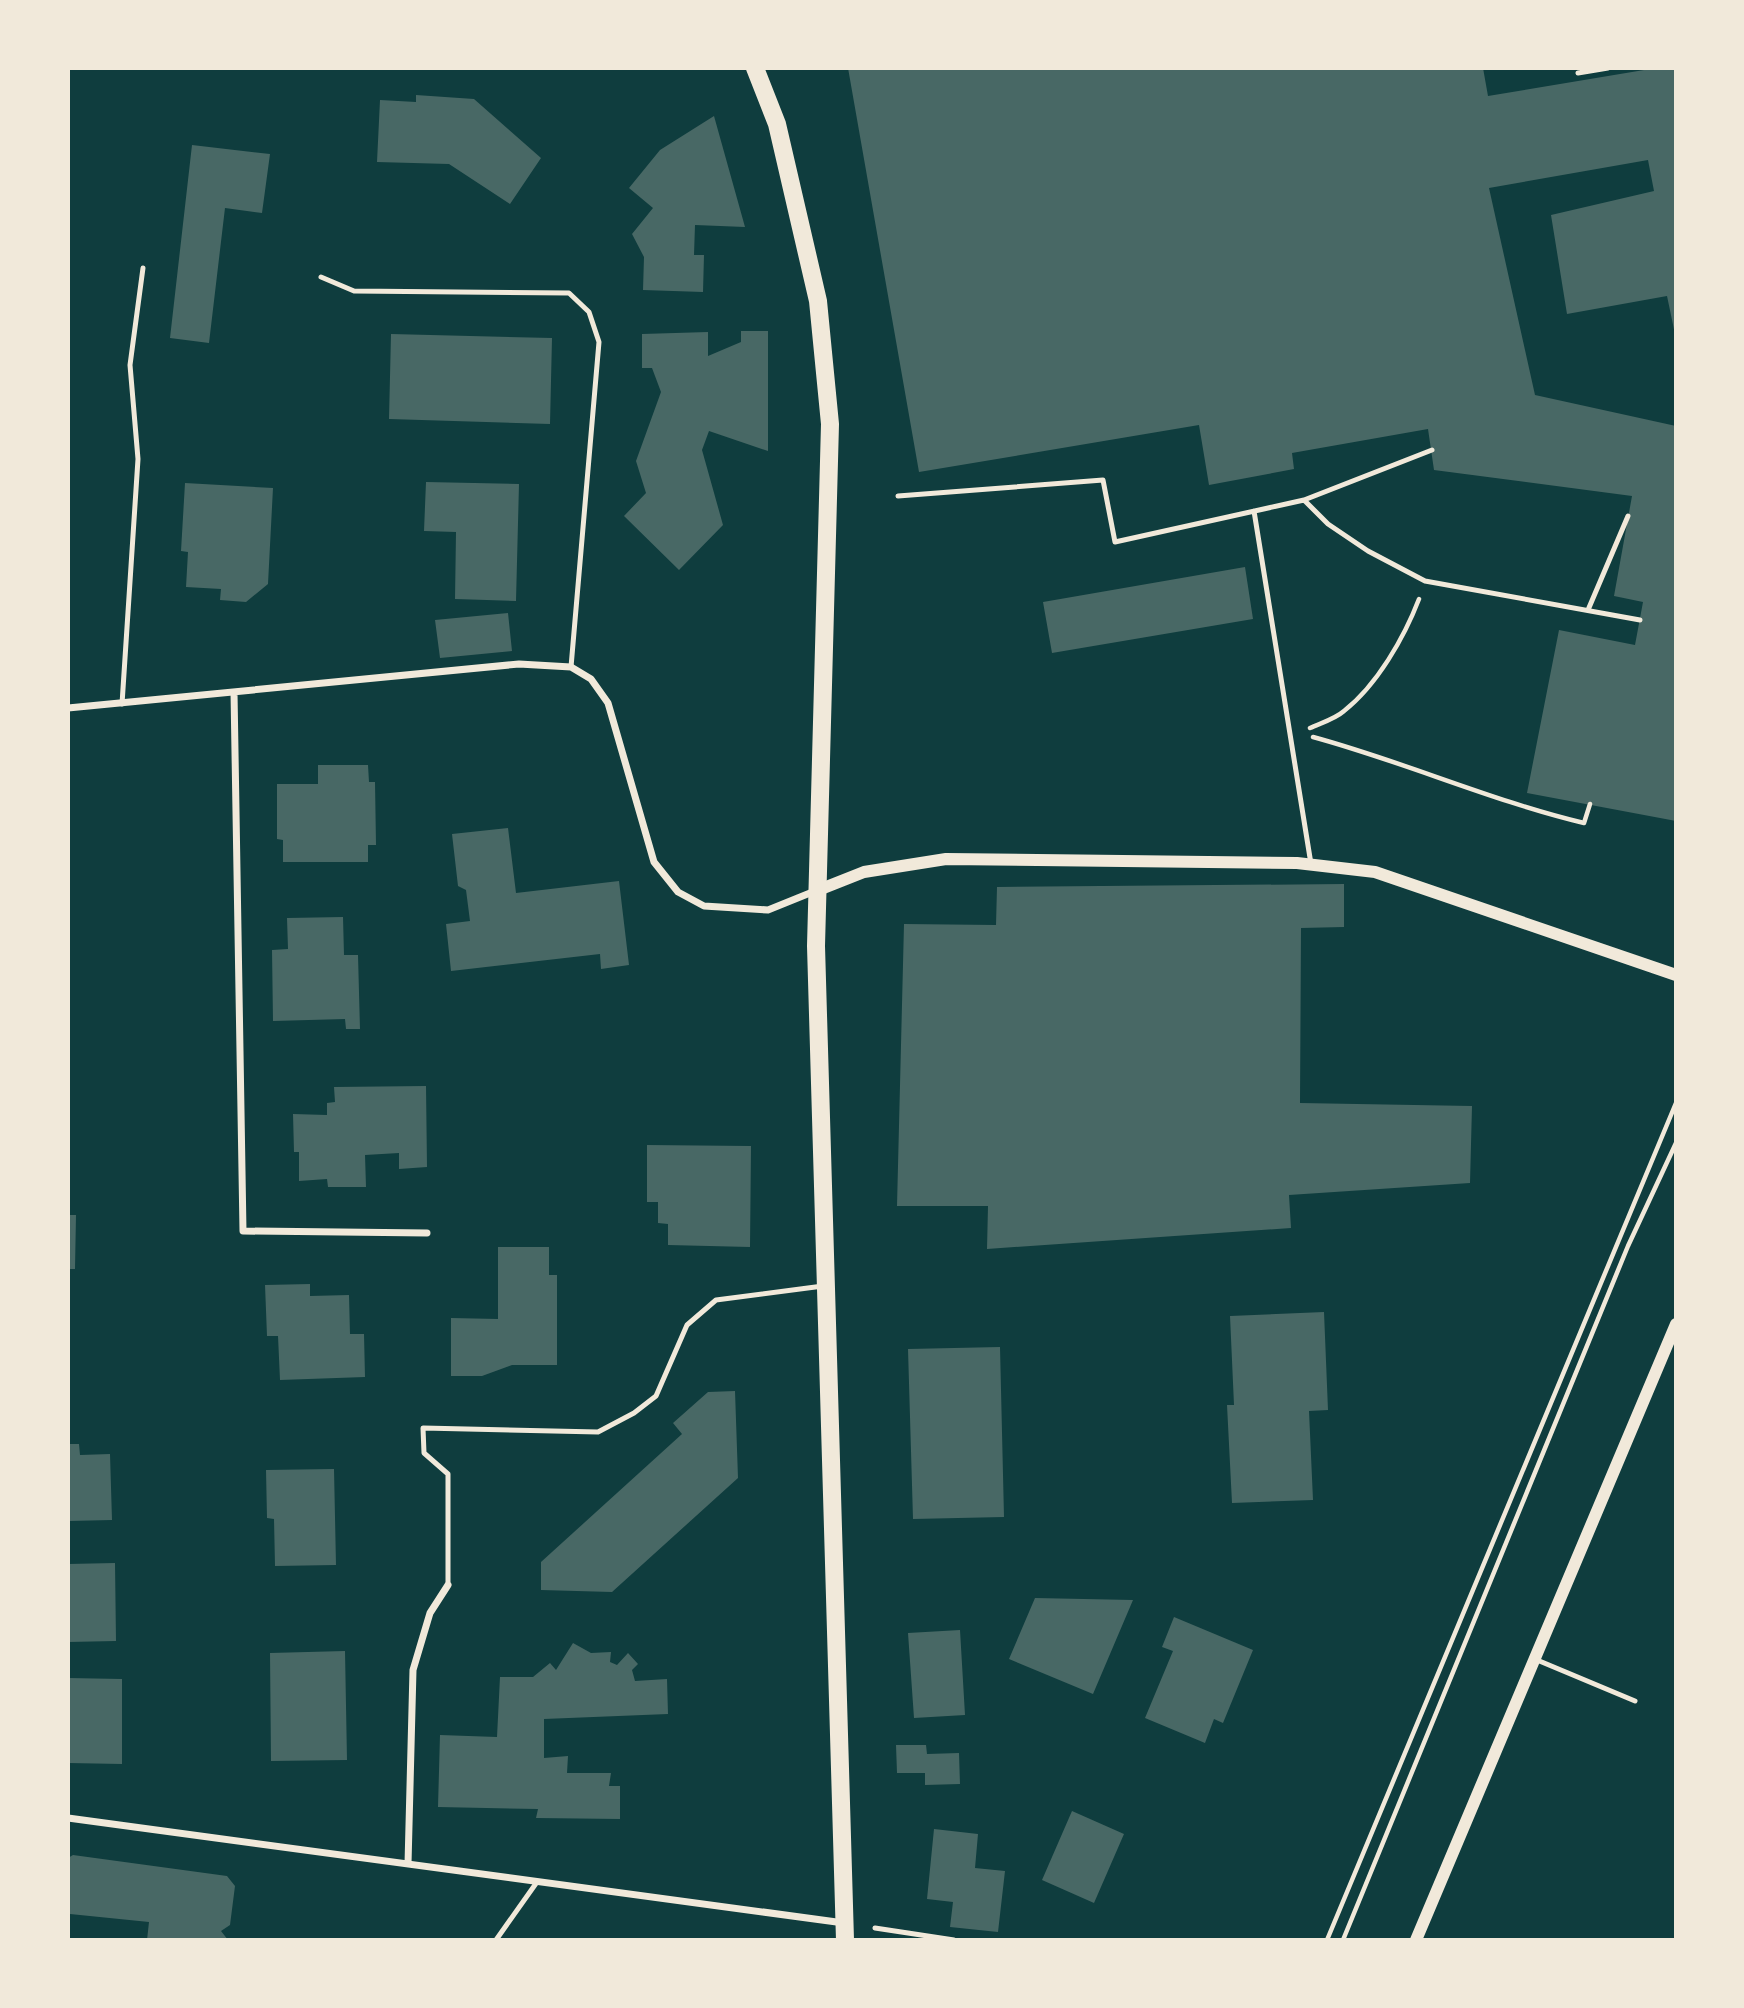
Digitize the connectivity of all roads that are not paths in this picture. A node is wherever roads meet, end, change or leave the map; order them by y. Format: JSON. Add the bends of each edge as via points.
{"nodes":[{"id":1,"x":755,"y":68,"type":"edge"},
{"id":2,"x":1608,"y":68,"type":"edge"},
{"id":3,"x":1578,"y":73,"type":"dead end"},
{"id":4,"x":143,"y":268,"type":"dead end"},
{"id":5,"x":321,"y":277,"type":"dead end"},
{"id":6,"x":1432,"y":450,"type":"dead end"},
{"id":7,"x":898,"y":496,"type":"dead end"},
{"id":8,"x":1304,"y":500,"type":"junction"},
{"id":9,"x":1254,"y":511,"type":"junction"},
{"id":10,"x":1628,"y":516,"type":"dead end"},
{"id":11,"x":1588,"y":610,"type":"junction"},
{"id":12,"x":1640,"y":620,"type":"dead end"},
{"id":13,"x":570,"y":667,"type":"junction"},
{"id":14,"x":234,"y":692,"type":"junction"},
{"id":15,"x":122,"y":704,"type":"junction"},
{"id":16,"x":68,"y":708,"type":"edge"},
{"id":17,"x":1311,"y":864,"type":"junction"},
{"id":18,"x":816,"y":891,"type":"junction"},
{"id":19,"x":1676,"y":975,"type":"edge"},
{"id":20,"x":427,"y":1233,"type":"dead end"},
{"id":21,"x":826,"y":1286,"type":"junction"},
{"id":22,"x":1676,"y":1324,"type":"edge"},
{"id":23,"x":448,"y":1585,"type":"joint"},
{"id":24,"x":1536,"y":1660,"type":"junction"},
{"id":25,"x":1635,"y":1701,"type":"dead end"},
{"id":26,"x":68,"y":1818,"type":"edge"},
{"id":27,"x":408,"y":1864,"type":"junction"},
{"id":28,"x":537,"y":1882,"type":"junction"},
{"id":29,"x":875,"y":1928,"type":"dead end"},
{"id":30,"x":845,"y":1931,"type":"edge"},
{"id":31,"x":496,"y":1940,"type":"edge"},
{"id":32,"x":954,"y":1940,"type":"edge"},
{"id":33,"x":1416,"y":1940,"type":"edge"}],
"edges":[{"from":1,"to":18,"type":"main road","via":[[776,124],[818,300],[830,424]]},
{"from":2,"to":3,"type":"lane"},
{"from":4,"to":15,"type":"lane","via":[[130,365],[138,459]]},
{"from":5,"to":13,"type":"lane","via":[[354,290],[569,293],[589,312],[599,342]]},
{"from":6,"to":8,"type":"lane"},
{"from":7,"to":9,"type":"lane","via":[[1103,480],[1115,542]]},
{"from":8,"to":9,"type":"lane"},
{"from":8,"to":11,"type":"lane","via":[[1328,524],[1368,551],[1425,581]]},
{"from":9,"to":17,"type":"lane"},
{"from":10,"to":11,"type":"lane"},
{"from":11,"to":12,"type":"lane"},
{"from":13,"to":14,"type":"street","via":[[519,664]]},
{"from":13,"to":18,"type":"street","via":[[591,679],[608,703],[654,862],[678,892],[704,906],[768,910]]},
{"from":14,"to":15,"type":"street"},
{"from":14,"to":20,"type":"street","via":[[243,1231]]},
{"from":15,"to":16,"type":"street"},
{"from":17,"to":18,"type":"street","via":[[946,859],[864,872]]},
{"from":17,"to":19,"type":"street","via":[[1375,872]]},
{"from":18,"to":21,"type":"main road"},
{"from":21,"to":23,"type":"lane","via":[[716,1300],[687,1325],[656,1396],[598,1432],[423,1428],[424,1453],[448,1474]]},
{"from":21,"to":30,"type":"main road"},
{"from":22,"to":24,"type":"street"},
{"from":23,"to":27,"type":"street","via":[[430,1613],[413,1670]]},
{"from":24,"to":25,"type":"lane"},
{"from":24,"to":33,"type":"street"},
{"from":26,"to":27,"type":"street"},
{"from":27,"to":28,"type":"street"},
{"from":28,"to":30,"type":"street"},
{"from":28,"to":31,"type":"lane"},
{"from":29,"to":32,"type":"lane"}]}
